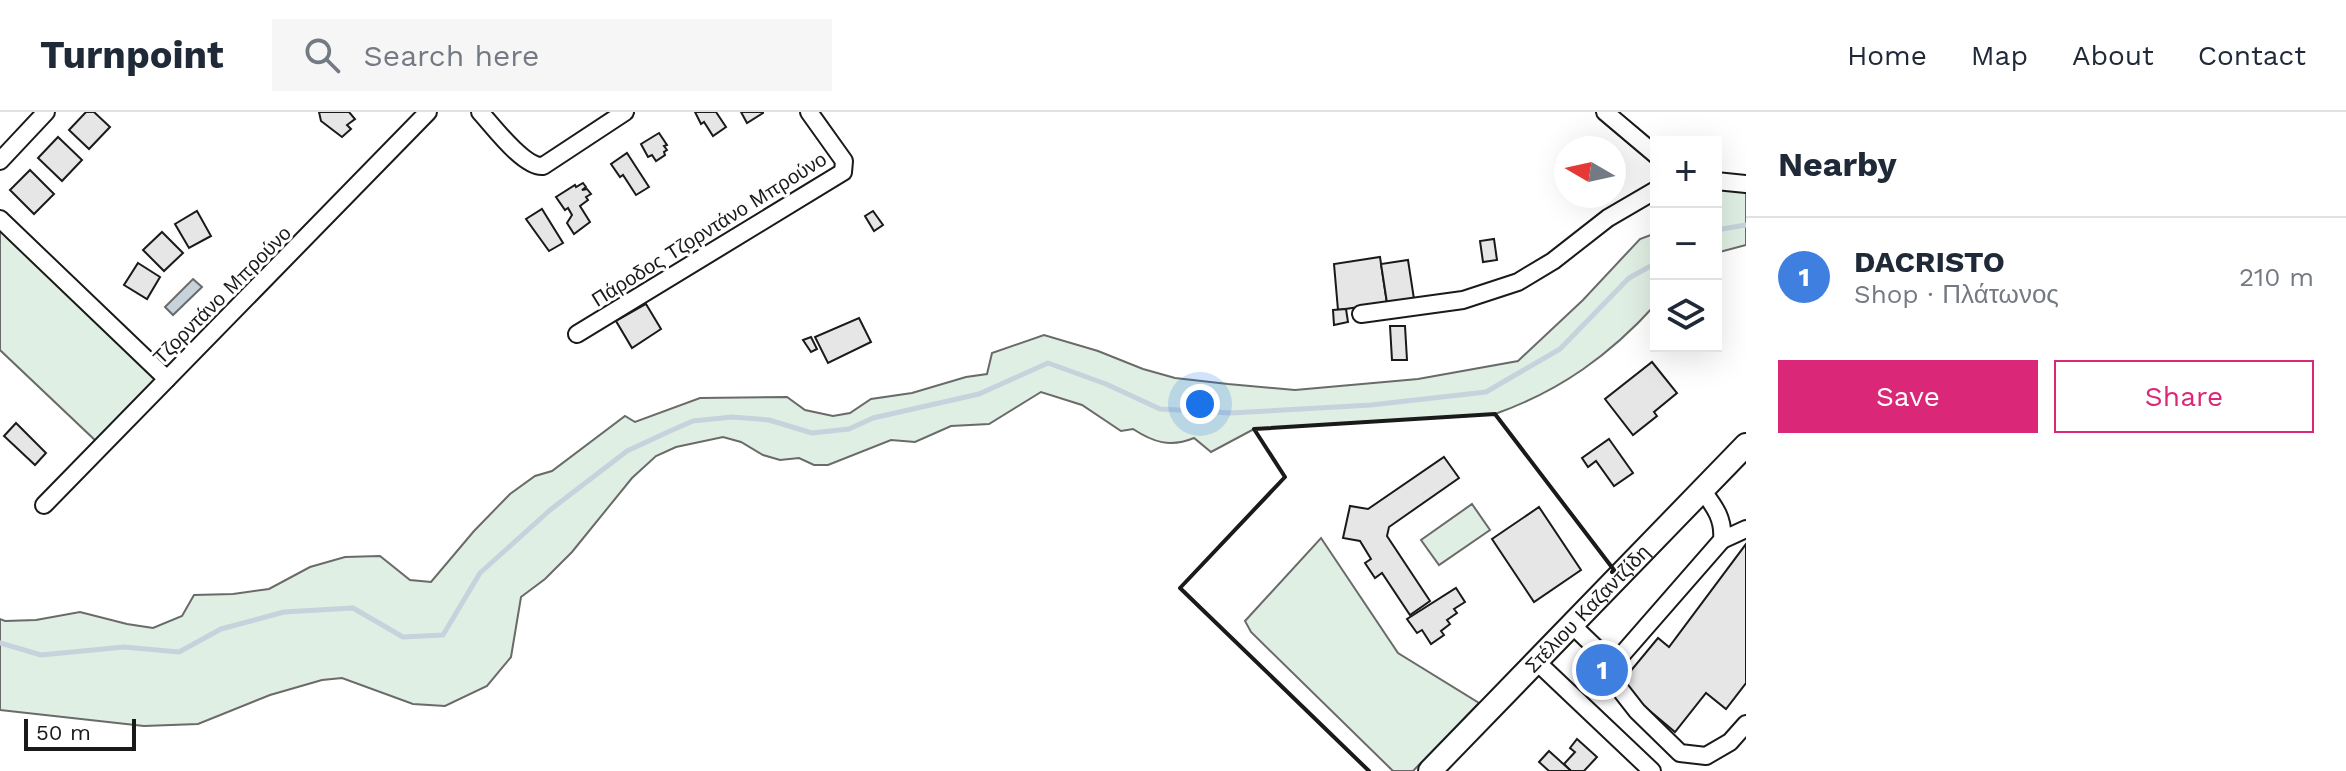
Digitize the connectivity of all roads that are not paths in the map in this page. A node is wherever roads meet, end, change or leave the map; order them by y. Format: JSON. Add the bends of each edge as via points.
{"nodes":[{"id":1,"x":46,"y":112,"type":"edge"},
{"id":2,"x":428,"y":112,"type":"edge"},
{"id":3,"x":480,"y":112,"type":"edge"},
{"id":4,"x":625,"y":112,"type":"edge"},
{"id":5,"x":809,"y":112,"type":"edge"},
{"id":6,"x":1605,"y":112,"type":"edge"},
{"id":7,"x":1650,"y":150,"type":"edge"},
{"id":8,"x":0,"y":161,"type":"edge"},
{"id":9,"x":1722,"y":182,"type":"edge"},
{"id":10,"x":1746,"y":184,"type":"edge"},
{"id":11,"x":1650,"y":194,"type":"edge"},
{"id":12,"x":0,"y":219,"type":"edge"},
{"id":13,"x":1361,"y":314,"type":"dead end"},
{"id":14,"x":577,"y":334,"type":"dead end"},
{"id":15,"x":167,"y":379,"type":"junction"},
{"id":16,"x":1746,"y":445,"type":"edge"},
{"id":17,"x":1702,"y":490,"type":"junction"},
{"id":18,"x":44,"y":505,"type":"dead end"},
{"id":19,"x":1746,"y":529,"type":"edge"},
{"id":20,"x":1722,"y":540,"type":"junction"},
{"id":21,"x":1572,"y":625,"type":"junction"},
{"id":22,"x":1619,"y":658,"type":"junction"},
{"id":23,"x":1537,"y":662,"type":"junction"},
{"id":24,"x":1746,"y":724,"type":"edge"},
{"id":25,"x":1430,"y":771,"type":"edge"},
{"id":26,"x":1652,"y":771,"type":"edge"}],
"edges":[{"from":1,"to":8,"type":"street"},
{"from":2,"to":15,"type":"street","name":"Τζορντάνο Μπρούνο"},
{"from":3,"to":4,"type":"street","via":[[536,167]]},
{"from":5,"to":14,"type":"street","name":"Πάροδος Τζορντάνο Μπρούνο","via":[[844,161],[843,172]]},
{"from":6,"to":7,"type":"street"},
{"from":9,"to":10,"type":"street"},
{"from":11,"to":13,"type":"street","via":[[1518,282],[1463,300]]},
{"from":12,"to":15,"type":"street"},
{"from":15,"to":18,"type":"street","name":"Τζορντάνο Μπρούνο"},
{"from":16,"to":17,"type":"main road","name":"Στέλιου Καζαντζίδη"},
{"from":17,"to":20,"type":"street","via":[[1720,514]]},
{"from":17,"to":21,"type":"main road","name":"Στέλιου Καζαντζίδη"},
{"from":19,"to":20,"type":"street"},
{"from":20,"to":22,"type":"street"},
{"from":21,"to":22,"type":"street","via":[[1597,649]]},
{"from":21,"to":23,"type":"main road","name":"Στέλιου Καζαντζίδη"},
{"from":22,"to":24,"type":"street","via":[[1612,679],[1680,753],[1706,756],[1730,742]]},
{"from":23,"to":25,"type":"main road","name":"Στέλιου Καζαντζίδη"},
{"from":23,"to":26,"type":"street"}]}
